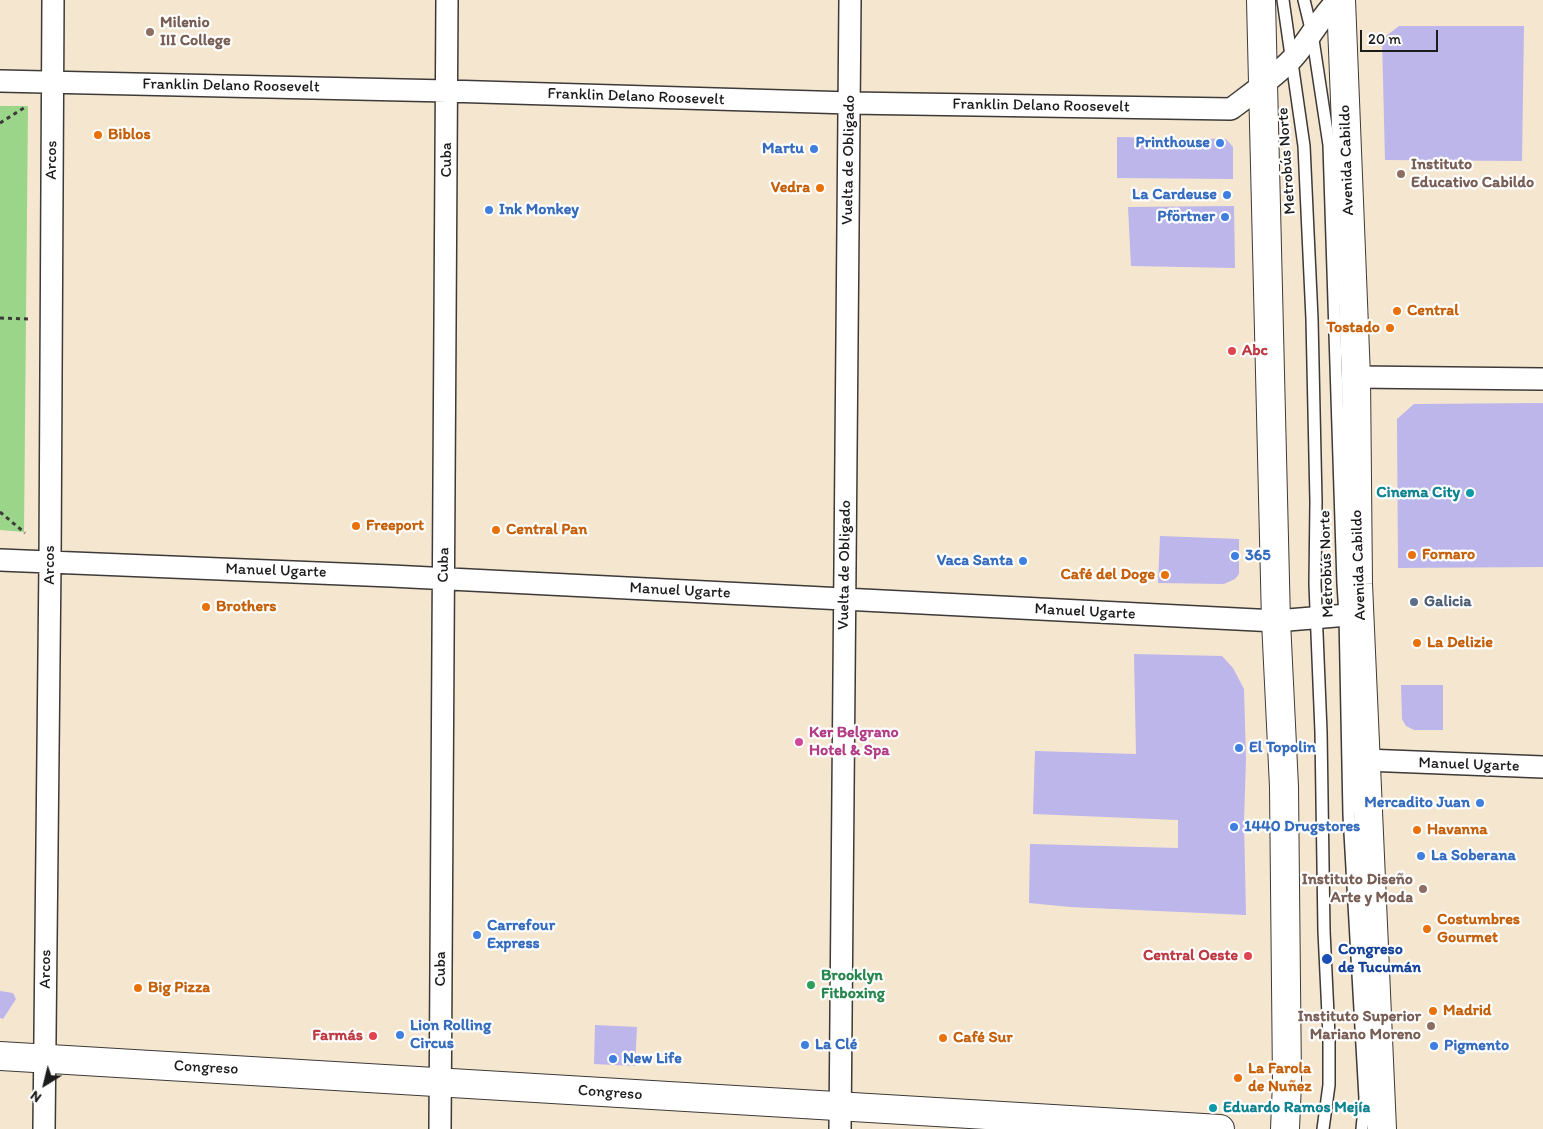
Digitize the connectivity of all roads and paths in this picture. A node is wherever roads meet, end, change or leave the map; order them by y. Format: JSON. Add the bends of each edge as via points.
{"nodes":[{"id":1,"x":53,"y":0,"type":"edge"},
{"id":2,"x":447,"y":0,"type":"edge"},
{"id":3,"x":850,"y":0,"type":"edge"},
{"id":4,"x":1261,"y":0,"type":"edge"},
{"id":5,"x":1284,"y":0,"type":"edge"},
{"id":6,"x":1304,"y":0,"type":"edge"},
{"id":7,"x":1339,"y":0,"type":"edge"},
{"id":8,"x":1312,"y":33,"type":"junction"},
{"id":9,"x":1293,"y":58,"type":"junction"},
{"id":10,"x":0,"y":81,"type":"edge"},
{"id":11,"x":54,"y":82,"type":"junction"},
{"id":12,"x":1263,"y":84,"type":"junction"},
{"id":13,"x":448,"y":91,"type":"junction"},
{"id":14,"x":850,"y":103,"type":"junction"},
{"id":15,"x":1356,"y":377,"type":"junction"},
{"id":16,"x":1543,"y":379,"type":"edge"},
{"id":17,"x":0,"y":560,"type":"edge"},
{"id":18,"x":50,"y":562,"type":"junction"},
{"id":19,"x":444,"y":578,"type":"junction"},
{"id":20,"x":845,"y":600,"type":"junction"},
{"id":21,"x":1353,"y":614,"type":"junction"},
{"id":22,"x":1317,"y":618,"type":"junction"},
{"id":23,"x":1276,"y":621,"type":"junction"},
{"id":24,"x":1365,"y":760,"type":"junction"},
{"id":25,"x":1543,"y":767,"type":"edge"},
{"id":26,"x":0,"y":1056,"type":"edge"},
{"id":27,"x":45,"y":1059,"type":"junction"},
{"id":28,"x":440,"y":1083,"type":"junction"},
{"id":29,"x":840,"y":1118,"type":"edge"},
{"id":30,"x":44,"y":1129,"type":"edge"},
{"id":31,"x":440,"y":1129,"type":"edge"},
{"id":32,"x":1220,"y":1129,"type":"edge"},
{"id":33,"x":1285,"y":1129,"type":"edge"},
{"id":34,"x":1324,"y":1129,"type":"edge"},
{"id":35,"x":1362,"y":1129,"type":"edge"},
{"id":36,"x":1382,"y":1129,"type":"edge"}],
"edges":[{"from":1,"to":11,"type":"street","name":"Arcos"},
{"from":2,"to":13,"type":"street","name":"Cuba"},
{"from":3,"to":14,"type":"street","name":"Vuelta de Obligado"},
{"from":4,"to":12,"type":"main road"},
{"from":5,"to":9,"type":"lane","name":"Metrobús Norte"},
{"from":6,"to":8,"type":"lane","name":"Metrobús Norte"},
{"from":7,"to":8,"type":"street","name":"Franklin Delano Roosevelt"},
{"from":7,"to":15,"type":"main road","name":"Avenida Cabildo"},
{"from":8,"to":9,"type":"street","name":"Franklin Delano Roosevelt"},
{"from":8,"to":21,"type":"lane","name":"Metrobús Norte","via":[[1330,146],[1342,574]]},
{"from":9,"to":12,"type":"street","name":"Franklin Delano Roosevelt"},
{"from":9,"to":22,"type":"lane","name":"Metrobús Norte","via":[[1304,146],[1311,290]]},
{"from":10,"to":11,"type":"street","name":"Franklin Delano Roosevelt"},
{"from":11,"to":13,"type":"street","name":"Franklin Delano Roosevelt"},
{"from":11,"to":18,"type":"street","name":"Arcos"},
{"from":12,"to":14,"type":"street","name":"Franklin Delano Roosevelt","via":[[1231,109]]},
{"from":12,"to":23,"type":"main road"},
{"from":13,"to":14,"type":"street","name":"Franklin Delano Roosevelt"},
{"from":13,"to":19,"type":"street","name":"Cuba"},
{"from":14,"to":20,"type":"street","name":"Vuelta de Obligado"},
{"from":15,"to":16,"type":"street"},
{"from":15,"to":21,"type":"main road","name":"Avenida Cabildo","via":[[1358,584]]},
{"from":17,"to":18,"type":"street","name":"Manuel Ugarte"},
{"from":18,"to":19,"type":"street","name":"Manuel Ugarte"},
{"from":18,"to":27,"type":"street","name":"Arcos"},
{"from":19,"to":20,"type":"street","name":"Manuel Ugarte"},
{"from":19,"to":28,"type":"street","name":"Cuba"},
{"from":20,"to":23,"type":"street","name":"Manuel Ugarte"},
{"from":20,"to":29,"type":"street","name":"Vuelta de Obligado"},
{"from":21,"to":22,"type":"street","name":"Manuel Ugarte"},
{"from":21,"to":24,"type":"main road","name":"Avenida Cabildo"},
{"from":21,"to":35,"type":"lane","name":"Metrobús Norte","via":[[1349,815],[1365,1098]]},
{"from":22,"to":23,"type":"street","name":"Manuel Ugarte"},
{"from":22,"to":34,"type":"lane","name":"Metrobús Norte","via":[[1329,1036],[1329,1085]]},
{"from":23,"to":33,"type":"main road","via":[[1284,787]]},
{"from":24,"to":25,"type":"street","name":"Manuel Ugarte"},
{"from":24,"to":36,"type":"main road","name":"Avenida Cabildo"},
{"from":26,"to":27,"type":"main road","name":"Congreso"},
{"from":27,"to":28,"type":"main road","name":"Congreso"},
{"from":27,"to":30,"type":"street","name":"Arcos"},
{"from":28,"to":29,"type":"main road","name":"Congreso"},
{"from":28,"to":31,"type":"street","name":"Cuba"},
{"from":29,"to":32,"type":"main road","name":"Congreso"}]}
